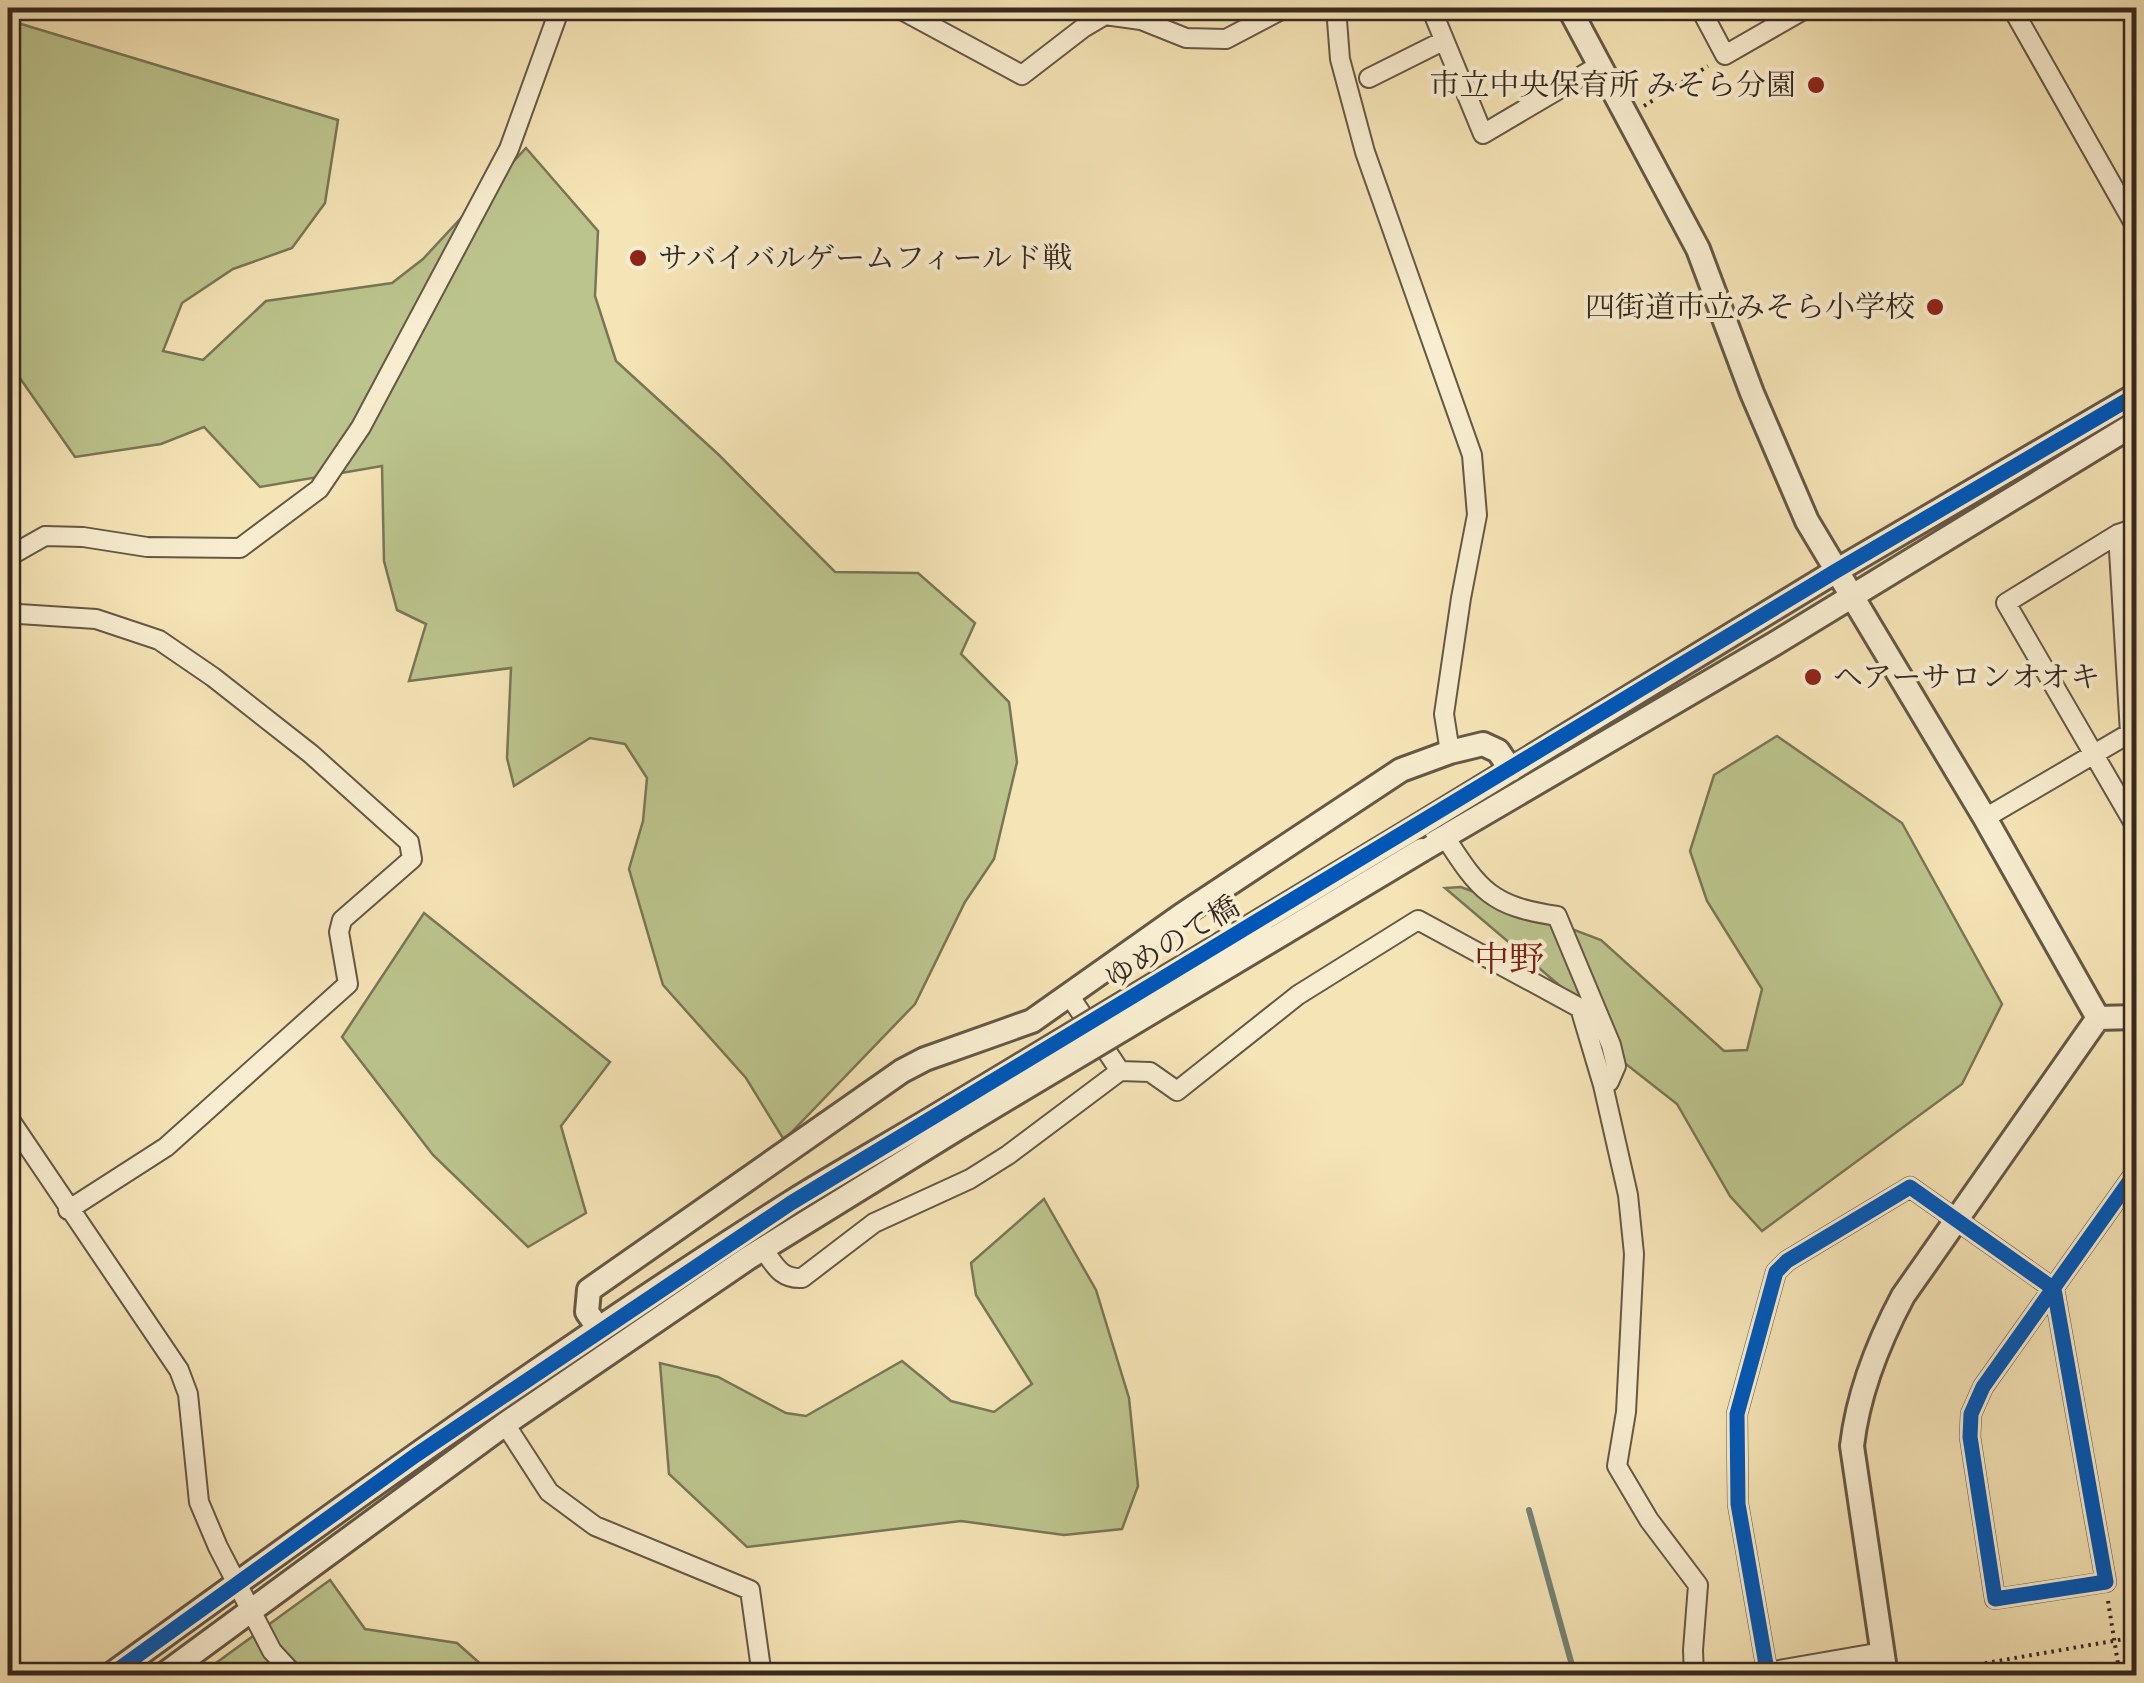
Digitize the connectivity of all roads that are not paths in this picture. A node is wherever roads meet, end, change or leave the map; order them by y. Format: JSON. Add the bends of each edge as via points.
{"nodes":[{"id":1,"x":560,"y":8,"type":"edge"},
{"id":2,"x":898,"y":8,"type":"edge"},
{"id":3,"x":1285,"y":8,"type":"edge"},
{"id":4,"x":1336,"y":8,"type":"edge"},
{"id":5,"x":1431,"y":8,"type":"edge"},
{"id":6,"x":1569,"y":8,"type":"edge"},
{"id":7,"x":1700,"y":8,"type":"edge"},
{"id":8,"x":1807,"y":8,"type":"edge"},
{"id":9,"x":2012,"y":8,"type":"edge"},
{"id":10,"x":1106,"y":11,"type":"edge"},
{"id":11,"x":1442,"y":41,"type":"junction"},
{"id":12,"x":1600,"y":65,"type":"junction"},
{"id":13,"x":1369,"y":78,"type":"dead end"},
{"id":14,"x":2130,"y":198,"type":"edge"},
{"id":15,"x":2136,"y":227,"type":"edge"},
{"id":16,"x":2136,"y":395,"type":"edge"},
{"id":17,"x":2136,"y":424,"type":"edge"},
{"id":18,"x":2127,"y":531,"type":"edge"},
{"id":19,"x":8,"y":558,"type":"edge"},
{"id":20,"x":1836,"y":572,"type":"junction"},
{"id":21,"x":1850,"y":597,"type":"junction"},
{"id":22,"x":8,"y":609,"type":"edge"},
{"id":23,"x":1450,"y":752,"type":"junction"},
{"id":24,"x":2094,"y":754,"type":"junction"},
{"id":25,"x":1511,"y":770,"type":"junction"},
{"id":26,"x":1985,"y":818,"type":"junction"},
{"id":27,"x":2136,"y":827,"type":"edge"},
{"id":28,"x":1445,"y":837,"type":"junction"},
{"id":29,"x":1069,"y":995,"type":"junction"},
{"id":30,"x":2136,"y":1017,"type":"edge"},
{"id":31,"x":2098,"y":1018,"type":"junction"},
{"id":32,"x":1120,"y":1071,"type":"junction"},
{"id":33,"x":1603,"y":1085,"type":"junction"},
{"id":34,"x":8,"y":1116,"type":"edge"},
{"id":35,"x":958,"y":1116,"type":"junction"},
{"id":36,"x":2136,"y":1172,"type":"edge"},
{"id":37,"x":68,"y":1210,"type":"junction"},
{"id":38,"x":1957,"y":1220,"type":"junction"},
{"id":39,"x":763,"y":1248,"type":"junction"},
{"id":40,"x":2054,"y":1289,"type":"junction"},
{"id":41,"x":599,"y":1329,"type":"junction"},
{"id":42,"x":505,"y":1424,"type":"junction"},
{"id":43,"x":236,"y":1584,"type":"junction"},
{"id":44,"x":250,"y":1612,"type":"junction"},
{"id":45,"x":1884,"y":1664,"type":"edge"},
{"id":46,"x":1768,"y":1674,"type":"edge"},
{"id":47,"x":109,"y":1676,"type":"edge"},
{"id":48,"x":162,"y":1676,"type":"edge"},
{"id":49,"x":294,"y":1676,"type":"edge"},
{"id":50,"x":762,"y":1676,"type":"edge"},
{"id":51,"x":1694,"y":1676,"type":"edge"}],
"edges":[{"from":1,"to":19,"type":"street","via":[[509,149],[361,427],[320,489],[240,548],[147,548],[45,536]]},
{"from":2,"to":10,"type":"street","via":[[1022,75]]},
{"from":3,"to":10,"type":"street","via":[[1226,40],[1186,38]]},
{"from":4,"to":23,"type":"street","via":[[1340,59],[1365,152],[1472,455],[1477,515],[1444,714]]},
{"from":5,"to":11,"type":"street"},
{"from":6,"to":12,"type":"street"},
{"from":7,"to":8,"type":"street","via":[[1725,55]]},
{"from":9,"to":14,"type":"street"},
{"from":11,"to":12,"type":"street","via":[[1483,134]]},
{"from":11,"to":13,"type":"street"},
{"from":12,"to":20,"type":"street","via":[[1698,249],[1760,412]]},
{"from":14,"to":15,"type":"street"},
{"from":16,"to":20,"type":"street","name":"ゆめのて橋"},
{"from":17,"to":21,"type":"street","name":"ゆめのて橋"},
{"from":18,"to":24,"type":"street","via":[[2130,733]]},
{"from":18,"to":24,"type":"street","via":[[2006,603]]},
{"from":20,"to":21,"type":"street"},
{"from":20,"to":25,"type":"street","name":"ゆめのて橋"},
{"from":21,"to":26,"type":"street"},
{"from":21,"to":28,"type":"street","name":"ゆめのて橋"},
{"from":22,"to":37,"type":"street","via":[[96,619],[159,640],[311,754],[409,842],[412,859],[342,920],[348,984],[166,1147]]},
{"from":23,"to":25,"type":"street","via":[[1483,744],[1498,751]]},
{"from":23,"to":29,"type":"street","via":[[1401,770]]},
{"from":24,"to":26,"type":"street"},
{"from":24,"to":27,"type":"street"},
{"from":25,"to":35,"type":"street","name":"ゆめのて橋","bridge":true},
{"from":26,"to":31,"type":"street"},
{"from":28,"to":33,"type":"street","via":[[1484,890],[1518,910],[1557,916],[1611,1044],[1616,1066]]},
{"from":28,"to":35,"type":"street","name":"ゆめのて橋","bridge":true},
{"from":29,"to":32,"type":"street"},
{"from":29,"to":41,"type":"street","via":[[1014,1030],[902,1072],[619,1267],[589,1290],[587,1312]]},
{"from":30,"to":31,"type":"street"},
{"from":31,"to":38,"type":"street"},
{"from":32,"to":33,"type":"street","via":[[1150,1072],[1176,1091],[1298,996],[1418,920],[1580,1008]]},
{"from":32,"to":39,"type":"street","via":[[970,1180],[874,1223],[802,1278],[780,1274]]},
{"from":33,"to":51,"type":"street","via":[[1634,1254],[1618,1466],[1698,1585]]},
{"from":34,"to":37,"type":"street"},
{"from":35,"to":39,"type":"street"},
{"from":35,"to":41,"type":"street","via":[[791,1203]]},
{"from":36,"to":40,"type":"street"},
{"from":37,"to":43,"type":"street","via":[[179,1370],[188,1394],[200,1502]]},
{"from":38,"to":40,"type":"street"},
{"from":38,"to":45,"type":"street","via":[[1884,1332],[1855,1418],[1852,1446]]},
{"from":38,"to":46,"type":"street","via":[[1910,1187],[1776,1272],[1737,1414],[1738,1504]]},
{"from":39,"to":42,"type":"street"},
{"from":40,"to":40,"type":"street","via":[[1982,1387],[1970,1414],[1994,1599],[2106,1582]]},
{"from":41,"to":43,"type":"street"},
{"from":42,"to":44,"type":"street"},
{"from":42,"to":50,"type":"street","via":[[550,1492],[595,1526],[750,1590]]},
{"from":43,"to":44,"type":"street"},
{"from":43,"to":47,"type":"street"},
{"from":44,"to":48,"type":"street"},
{"from":44,"to":49,"type":"street"},
{"from":45,"to":46,"type":"street"}]}
